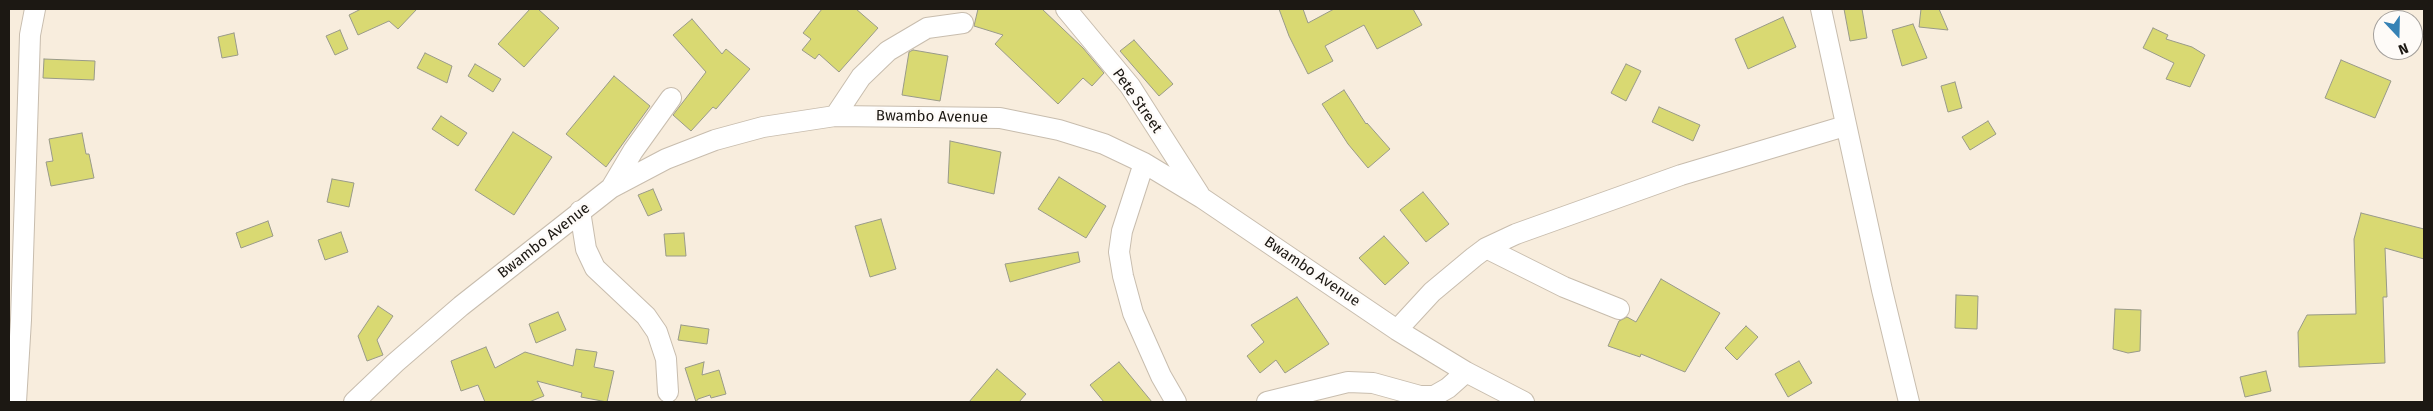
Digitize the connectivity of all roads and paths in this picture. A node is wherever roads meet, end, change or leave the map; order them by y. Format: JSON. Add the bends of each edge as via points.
{"nodes":[{"id":1,"x":35,"y":9,"type":"edge"},
{"id":2,"x":1066,"y":9,"type":"edge"},
{"id":3,"x":1821,"y":9,"type":"edge"},
{"id":4,"x":963,"y":23,"type":"dead end"},
{"id":5,"x":671,"y":98,"type":"dead end"},
{"id":6,"x":835,"y":116,"type":"junction"},
{"id":7,"x":1845,"y":126,"type":"junction"},
{"id":8,"x":1144,"y":163,"type":"junction"},
{"id":9,"x":611,"y":188,"type":"junction"},
{"id":10,"x":1202,"y":198,"type":"junction"},
{"id":11,"x":16,"y":210,"type":"edge"},
{"id":12,"x":580,"y":211,"type":"junction"},
{"id":13,"x":1486,"y":248,"type":"junction"},
{"id":14,"x":1619,"y":309,"type":"dead end"},
{"id":15,"x":1397,"y":330,"type":"junction"},
{"id":16,"x":1466,"y":372,"type":"junction"},
{"id":17,"x":668,"y":392,"type":"dead end"},
{"id":18,"x":16,"y":402,"type":"edge"},
{"id":19,"x":354,"y":402,"type":"edge"},
{"id":20,"x":1176,"y":402,"type":"edge"},
{"id":21,"x":1267,"y":402,"type":"edge"},
{"id":22,"x":1524,"y":402,"type":"edge"},
{"id":23,"x":1909,"y":402,"type":"edge"}],
"edges":[{"from":1,"to":11,"type":"street","via":[[30,35]]},
{"from":2,"to":10,"type":"street","name":"Pete Street","via":[[1130,86]]},
{"from":3,"to":7,"type":"street"},
{"from":4,"to":6,"type":"street","via":[[927,28],[888,51],[861,77]]},
{"from":5,"to":9,"type":"street","via":[[633,150]]},
{"from":6,"to":8,"type":"street","name":"Bwambo Avenue","via":[[1000,118],[1104,144]]},
{"from":6,"to":9,"type":"street","name":"Bwambo Avenue","via":[[763,127],[715,140],[666,159]]},
{"from":7,"to":13,"type":"street","via":[[1680,175],[1566,215]]},
{"from":7,"to":23,"type":"street"},
{"from":8,"to":10,"type":"street","name":"Bwambo Avenue"},
{"from":8,"to":20,"type":"street","via":[[1122,231],[1119,252],[1133,313]]},
{"from":9,"to":12,"type":"street","name":"Bwambo Avenue"},
{"from":10,"to":15,"type":"street","name":"Bwambo Avenue"},
{"from":11,"to":18,"type":"street","via":[[22,320]]},
{"from":12,"to":17,"type":"street","via":[[586,249],[595,268],[646,316],[657,332],[666,359]]},
{"from":12,"to":19,"type":"street","name":"Bwambo Avenue","via":[[461,306]]},
{"from":13,"to":14,"type":"street","via":[[1564,287]]},
{"from":13,"to":15,"type":"street","via":[[1432,292]]},
{"from":15,"to":16,"type":"street","name":"Bwambo Avenue"},
{"from":16,"to":21,"type":"street","via":[[1434,396],[1420,396],[1373,383],[1348,382]]},
{"from":16,"to":22,"type":"street","name":"Bwambo Avenue"}]}
